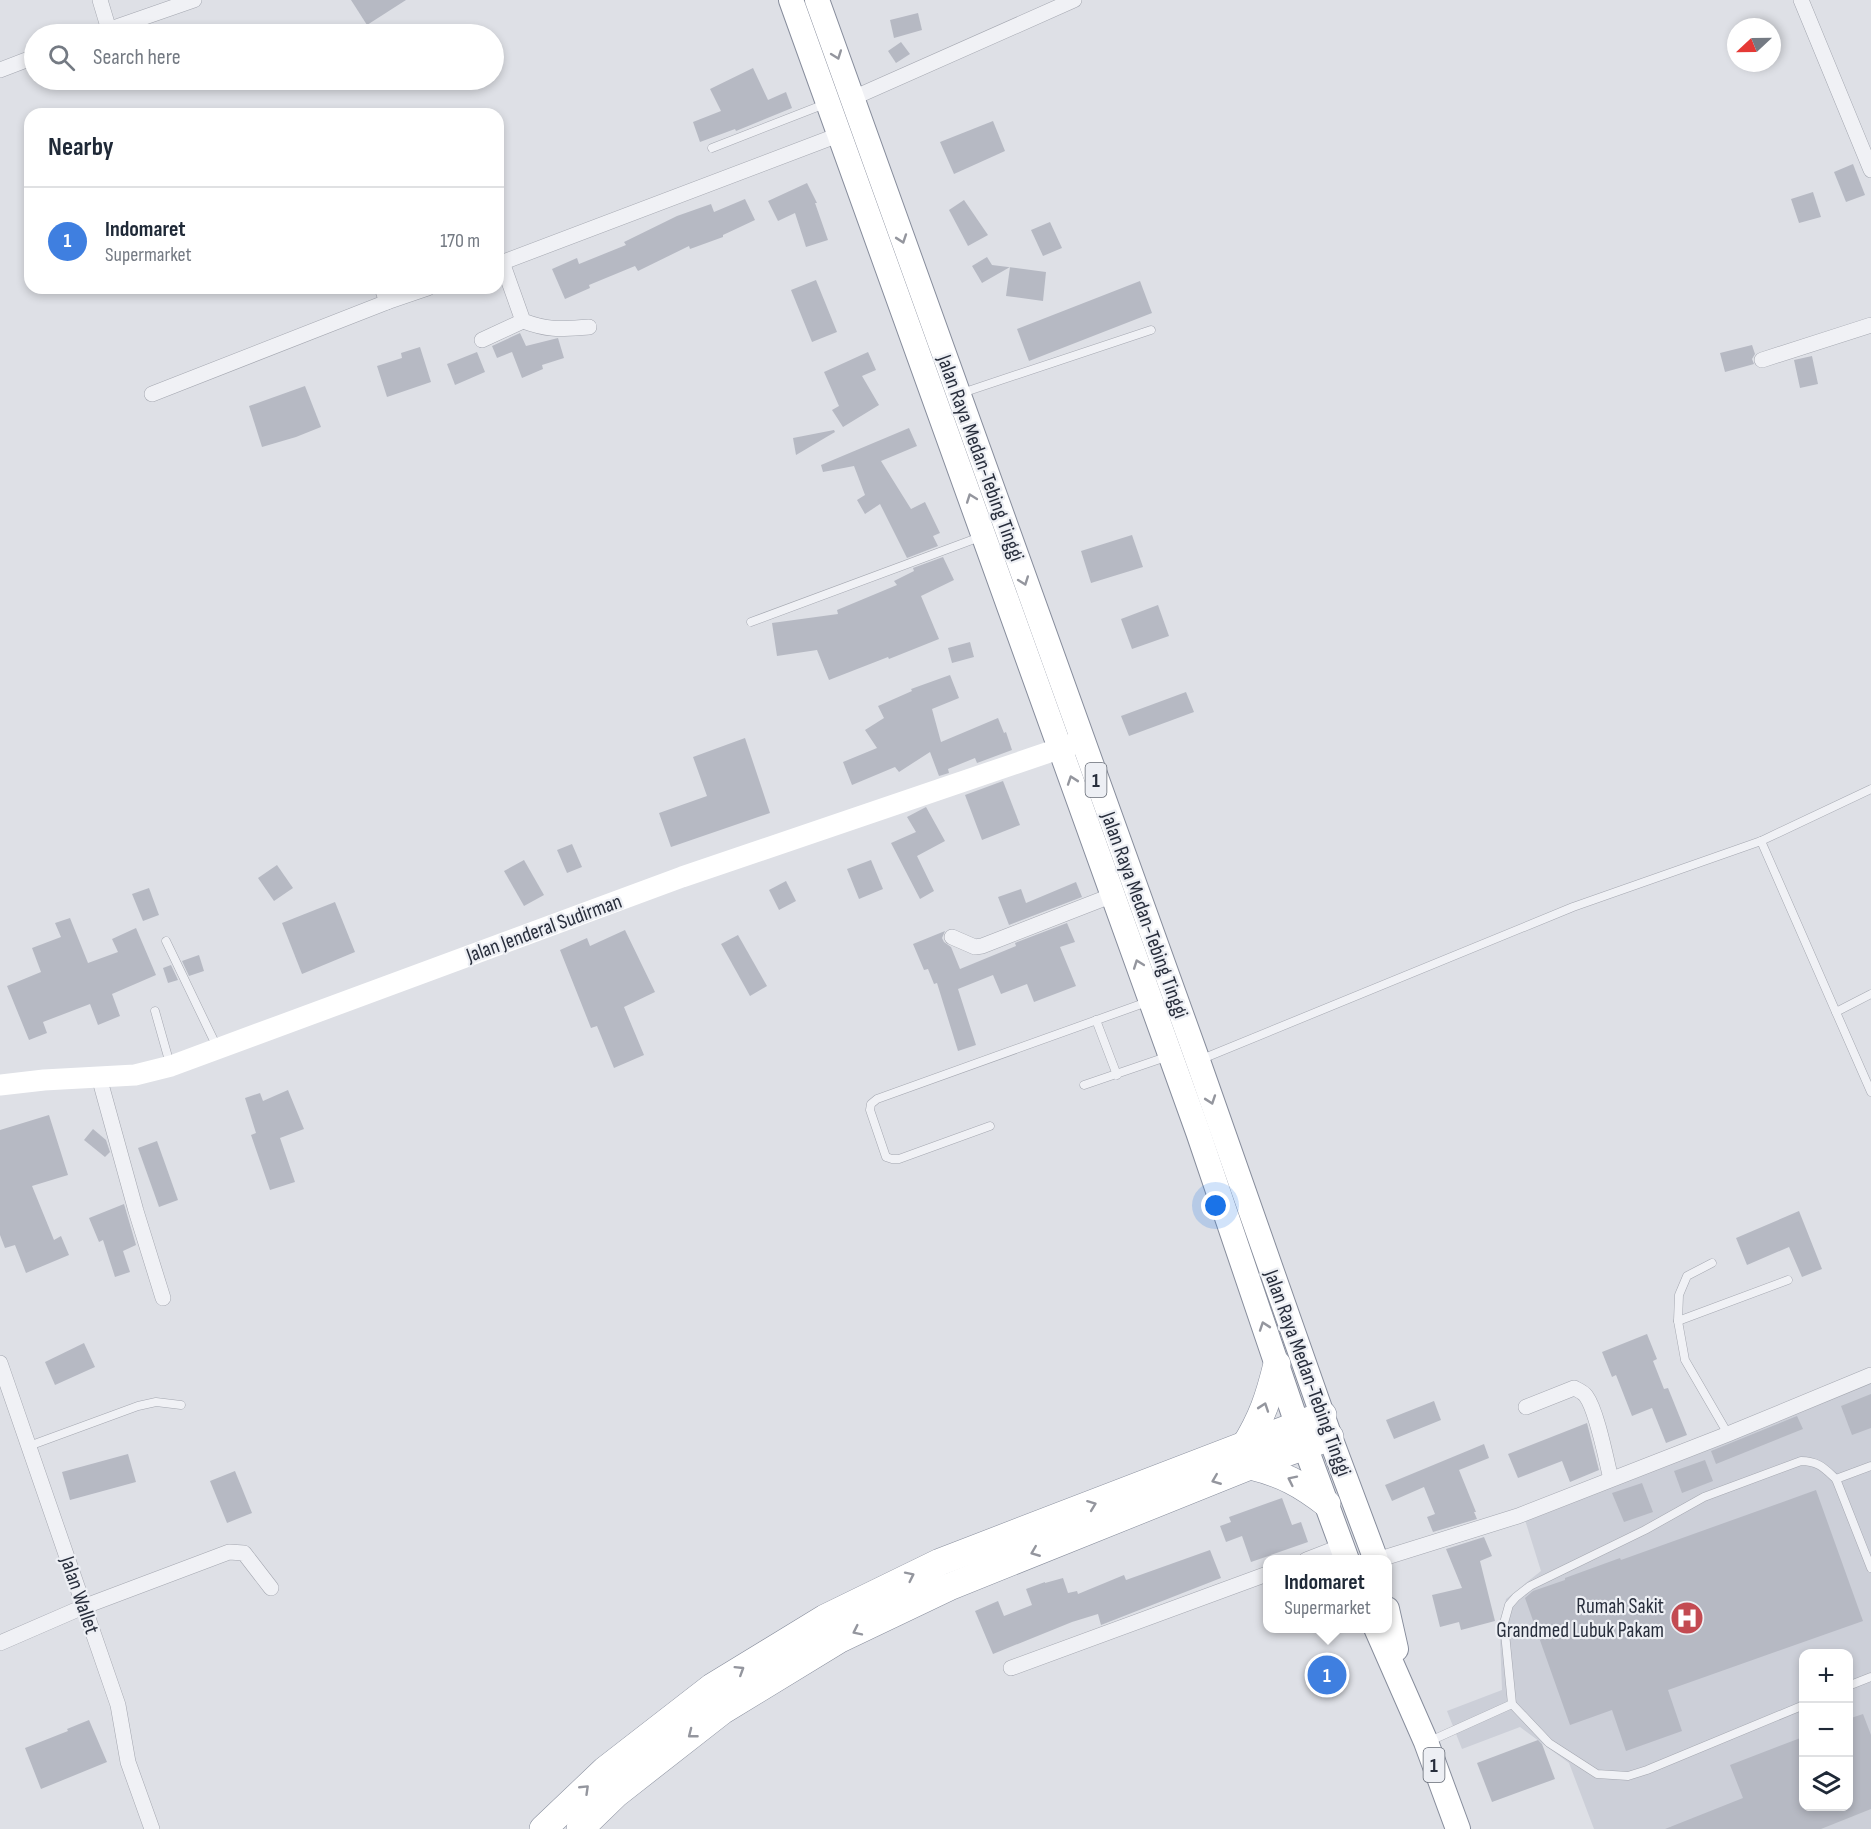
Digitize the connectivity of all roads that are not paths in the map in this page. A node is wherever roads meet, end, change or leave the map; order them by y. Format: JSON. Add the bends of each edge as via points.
{"nodes":[{"id":1,"x":100,"y":0,"type":"edge"},
{"id":2,"x":194,"y":0,"type":"edge"},
{"id":3,"x":791,"y":0,"type":"edge"},
{"id":4,"x":817,"y":0,"type":"edge"},
{"id":5,"x":1074,"y":0,"type":"edge"},
{"id":6,"x":1801,"y":0,"type":"edge"},
{"id":7,"x":102,"y":24,"type":"edge"},
{"id":8,"x":125,"y":24,"type":"edge"},
{"id":9,"x":24,"y":61,"type":"edge"},
{"id":10,"x":0,"y":70,"type":"edge"},
{"id":11,"x":853,"y":98,"type":"junction"},
{"id":12,"x":829,"y":102,"type":"junction"},
{"id":13,"x":841,"y":134,"type":"junction"},
{"id":14,"x":712,"y":148,"type":"dead end"},
{"id":15,"x":1871,"y":170,"type":"edge"},
{"id":16,"x":504,"y":261,"type":"edge"},
{"id":17,"x":504,"y":273,"type":"edge"},
{"id":18,"x":385,"y":295,"type":"edge"},
{"id":19,"x":523,"y":321,"type":"junction"},
{"id":20,"x":1871,"y":325,"type":"edge"},
{"id":21,"x":589,"y":327,"type":"dead end"},
{"id":22,"x":1150,"y":330,"type":"dead end"},
{"id":23,"x":482,"y":339,"type":"dead end"},
{"id":24,"x":930,"y":348,"type":"junction"},
{"id":25,"x":1762,"y":360,"type":"dead end"},
{"id":26,"x":152,"y":394,"type":"dead end"},
{"id":27,"x":958,"y":394,"type":"junction"},
{"id":28,"x":984,"y":536,"type":"junction"},
{"id":29,"x":751,"y":622,"type":"dead end"},
{"id":30,"x":1071,"y":744,"type":"junction"},
{"id":31,"x":1871,"y":789,"type":"edge"},
{"id":32,"x":1761,"y":841,"type":"junction"},
{"id":33,"x":1113,"y":896,"type":"junction"},
{"id":34,"x":952,"y":937,"type":"dead end"},
{"id":35,"x":166,"y":941,"type":"dead end"},
{"id":36,"x":1871,"y":994,"type":"edge"},
{"id":37,"x":1151,"y":1000,"type":"junction"},
{"id":38,"x":155,"y":1011,"type":"dead end"},
{"id":39,"x":1836,"y":1012,"type":"junction"},
{"id":40,"x":1096,"y":1020,"type":"junction"},
{"id":41,"x":218,"y":1048,"type":"junction"},
{"id":42,"x":1170,"y":1055,"type":"junction"},
{"id":43,"x":1198,"y":1061,"type":"junction"},
{"id":44,"x":171,"y":1066,"type":"junction"},
{"id":45,"x":1117,"y":1075,"type":"junction"},
{"id":46,"x":99,"y":1077,"type":"junction"},
{"id":47,"x":0,"y":1085,"type":"edge"},
{"id":48,"x":1084,"y":1085,"type":"dead end"},
{"id":49,"x":1871,"y":1092,"type":"edge"},
{"id":50,"x":990,"y":1126,"type":"dead end"},
{"id":51,"x":1712,"y":1263,"type":"dead end"},
{"id":52,"x":1788,"y":1280,"type":"dead end"},
{"id":53,"x":164,"y":1298,"type":"dead end"},
{"id":54,"x":1678,"y":1322,"type":"junction"},
{"id":55,"x":0,"y":1363,"type":"edge"},
{"id":56,"x":1277,"y":1364,"type":"junction"},
{"id":57,"x":1871,"y":1375,"type":"edge"},
{"id":58,"x":181,"y":1405,"type":"dead end"},
{"id":59,"x":1527,"y":1407,"type":"dead end"},
{"id":60,"x":1314,"y":1430,"type":"junction"},
{"id":61,"x":1728,"y":1434,"type":"junction"},
{"id":62,"x":29,"y":1446,"type":"junction"},
{"id":63,"x":1247,"y":1457,"type":"junction"},
{"id":64,"x":1871,"y":1466,"type":"edge"},
{"id":65,"x":1611,"y":1479,"type":"junction"},
{"id":66,"x":1836,"y":1479,"type":"junction"},
{"id":67,"x":1327,"y":1504,"type":"junction"},
{"id":68,"x":1344,"y":1553,"type":"edge"},
{"id":69,"x":1374,"y":1555,"type":"edge"},
{"id":70,"x":1392,"y":1555,"type":"edge"},
{"id":71,"x":1871,"y":1568,"type":"edge"},
{"id":72,"x":1263,"y":1575,"type":"edge"},
{"id":73,"x":271,"y":1588,"type":"dead end"},
{"id":74,"x":83,"y":1607,"type":"junction"},
{"id":75,"x":1392,"y":1631,"type":"edge"},
{"id":76,"x":1378,"y":1633,"type":"edge"},
{"id":77,"x":0,"y":1643,"type":"edge"},
{"id":78,"x":1011,"y":1668,"type":"dead end"},
{"id":79,"x":1871,"y":1677,"type":"edge"},
{"id":80,"x":1853,"y":1684,"type":"edge"},
{"id":81,"x":1408,"y":1701,"type":"junction"},
{"id":82,"x":1512,"y":1704,"type":"junction"},
{"id":83,"x":1799,"y":1707,"type":"edge"},
{"id":84,"x":1426,"y":1742,"type":"junction"},
{"id":85,"x":152,"y":1829,"type":"edge"},
{"id":86,"x":543,"y":1829,"type":"edge"},
{"id":87,"x":580,"y":1829,"type":"edge"},
{"id":88,"x":1458,"y":1829,"type":"edge"}],
"edges":[{"from":1,"to":7,"type":"street"},
{"from":2,"to":8,"type":"street"},
{"from":3,"to":12,"type":"highway","name":"Jalan Raya Medan-Tebing Tinggi","number":"1"},
{"from":4,"to":11,"type":"highway","name":"Jalan Raya Medan-Tebing Tinggi","number":"1","one_way":true},
{"from":5,"to":11,"type":"street"},
{"from":6,"to":15,"type":"street"},
{"from":9,"to":10,"type":"street"},
{"from":11,"to":24,"type":"highway","name":"Jalan Raya Medan-Tebing Tinggi","number":"1","one_way":true},
{"from":12,"to":13,"type":"highway","name":"Jalan Raya Medan-Tebing Tinggi","number":"1"},
{"from":12,"to":14,"type":"lane"},
{"from":13,"to":16,"type":"street"},
{"from":13,"to":24,"type":"highway","name":"Jalan Raya Medan-Tebing Tinggi","number":"1"},
{"from":17,"to":19,"type":"street"},
{"from":18,"to":26,"type":"street"},
{"from":19,"to":21,"type":"street","via":[[541,328]]},
{"from":19,"to":23,"type":"street"},
{"from":20,"to":25,"type":"street"},
{"from":22,"to":27,"type":"lane"},
{"from":24,"to":27,"type":"highway","name":"Jalan Raya Medan-Tebing Tinggi","number":"1"},
{"from":28,"to":24,"type":"highway","name":"Jalan Raya Medan-Tebing Tinggi","number":"1","one_way":true},
{"from":27,"to":30,"type":"highway","name":"Jalan Raya Medan-Tebing Tinggi","number":"1","one_way":true},
{"from":28,"to":29,"type":"lane"},
{"from":28,"to":30,"type":"highway","name":"Jalan Raya Medan-Tebing Tinggi","number":"1"},
{"from":33,"to":30,"type":"highway","name":"Jalan Raya Medan-Tebing Tinggi","number":"1","one_way":true},
{"from":30,"to":41,"type":"main road","name":"Jalan Jenderal Sudirman","via":[[682,877]]},
{"from":30,"to":43,"type":"highway","name":"Jalan Raya Medan-Tebing Tinggi","number":"1"},
{"from":31,"to":32,"type":"lane"},
{"from":32,"to":39,"type":"lane"},
{"from":32,"to":43,"type":"lane","via":[[1574,907]]},
{"from":33,"to":34,"type":"street","via":[[982,946]]},
{"from":37,"to":33,"type":"highway","name":"Jalan Raya Medan-Tebing Tinggi","number":"1","one_way":true},
{"from":35,"to":41,"type":"lane"},
{"from":36,"to":39,"type":"lane"},
{"from":37,"to":40,"type":"lane"},
{"from":37,"to":42,"type":"highway","name":"Jalan Raya Medan-Tebing Tinggi","number":"1"},
{"from":38,"to":44,"type":"lane"},
{"from":39,"to":49,"type":"lane"},
{"from":40,"to":45,"type":"lane"},
{"from":40,"to":50,"type":"lane","via":[[877,1099],[870,1110],[886,1156],[892,1159]]},
{"from":41,"to":44,"type":"main road","name":"Jalan Jenderal Sudirman"},
{"from":42,"to":45,"type":"lane"},
{"from":56,"to":42,"type":"highway","name":"Jalan Raya Medan-Tebing Tinggi","number":"1","one_way":true},
{"from":43,"to":60,"type":"highway","name":"Jalan Raya Medan-Tebing Tinggi","number":"1","one_way":true},
{"from":44,"to":46,"type":"main road","name":"Jalan Jenderal Sudirman","via":[[135,1075]]},
{"from":45,"to":48,"type":"lane"},
{"from":46,"to":47,"type":"main road","name":"Jalan Jenderal Sudirman"},
{"from":46,"to":53,"type":"street"},
{"from":51,"to":54,"type":"lane","via":[[1687,1276],[1679,1295]]},
{"from":52,"to":54,"type":"lane"},
{"from":54,"to":61,"type":"lane","via":[[1685,1360]]},
{"from":55,"to":62,"type":"street","name":"Jalan Wallet"},
{"from":56,"to":60,"type":"highway","name":"Jalan Raya Medan-Tebing Tinggi","number":"1"},
{"from":63,"to":56,"type":"highway","one_way":true},
{"from":57,"to":61,"type":"street"},
{"from":58,"to":62,"type":"lane","via":[[156,1401]]},
{"from":59,"to":65,"type":"street","via":[[1574,1388],[1586,1396]]},
{"from":60,"to":63,"type":"highway"},
{"from":60,"to":67,"type":"highway","name":"Jalan Raya Medan-Tebing Tinggi","number":"1"},
{"from":60,"to":69,"type":"highway","name":"Jalan Raya Medan-Tebing Tinggi","number":"1"},
{"from":61,"to":65,"type":"street"},
{"from":62,"to":74,"type":"street","name":"Jalan Wallet"},
{"from":67,"to":63,"type":"highway","one_way":true,"via":[[1304,1486]]},
{"from":86,"to":63,"type":"highway","one_way":true,"via":[[605,1770],[712,1687],[825,1618],[940,1562]]},
{"from":63,"to":87,"type":"highway","one_way":true,"via":[[840,1639],[722,1710],[616,1794]]},
{"from":64,"to":66,"type":"lane"},
{"from":65,"to":70,"type":"street","via":[[1518,1516]]},
{"from":66,"to":71,"type":"lane"},
{"from":66,"to":82,"type":"lane","via":[[1813,1461],[1801,1461],[1704,1497],[1530,1586],[1509,1605],[1504,1623]]},
{"from":67,"to":68,"type":"highway","name":"Jalan Raya Medan-Tebing Tinggi","number":"1"},
{"from":72,"to":78,"type":"street"},
{"from":73,"to":74,"type":"street","via":[[244,1553],[229,1552]]},
{"from":74,"to":77,"type":"street"},
{"from":74,"to":85,"type":"street","name":"Jalan Wallet","via":[[118,1705],[128,1762]]},
{"from":75,"to":81,"type":"highway","number":"1"},
{"from":76,"to":81,"type":"highway","number":"1"},
{"from":79,"to":80,"type":"lane"},
{"from":81,"to":84,"type":"highway","number":"1"},
{"from":82,"to":83,"type":"lane","via":[[1549,1743],[1597,1774],[1629,1776]]},
{"from":82,"to":84,"type":"lane"},
{"from":84,"to":88,"type":"highway","number":"1"}]}
